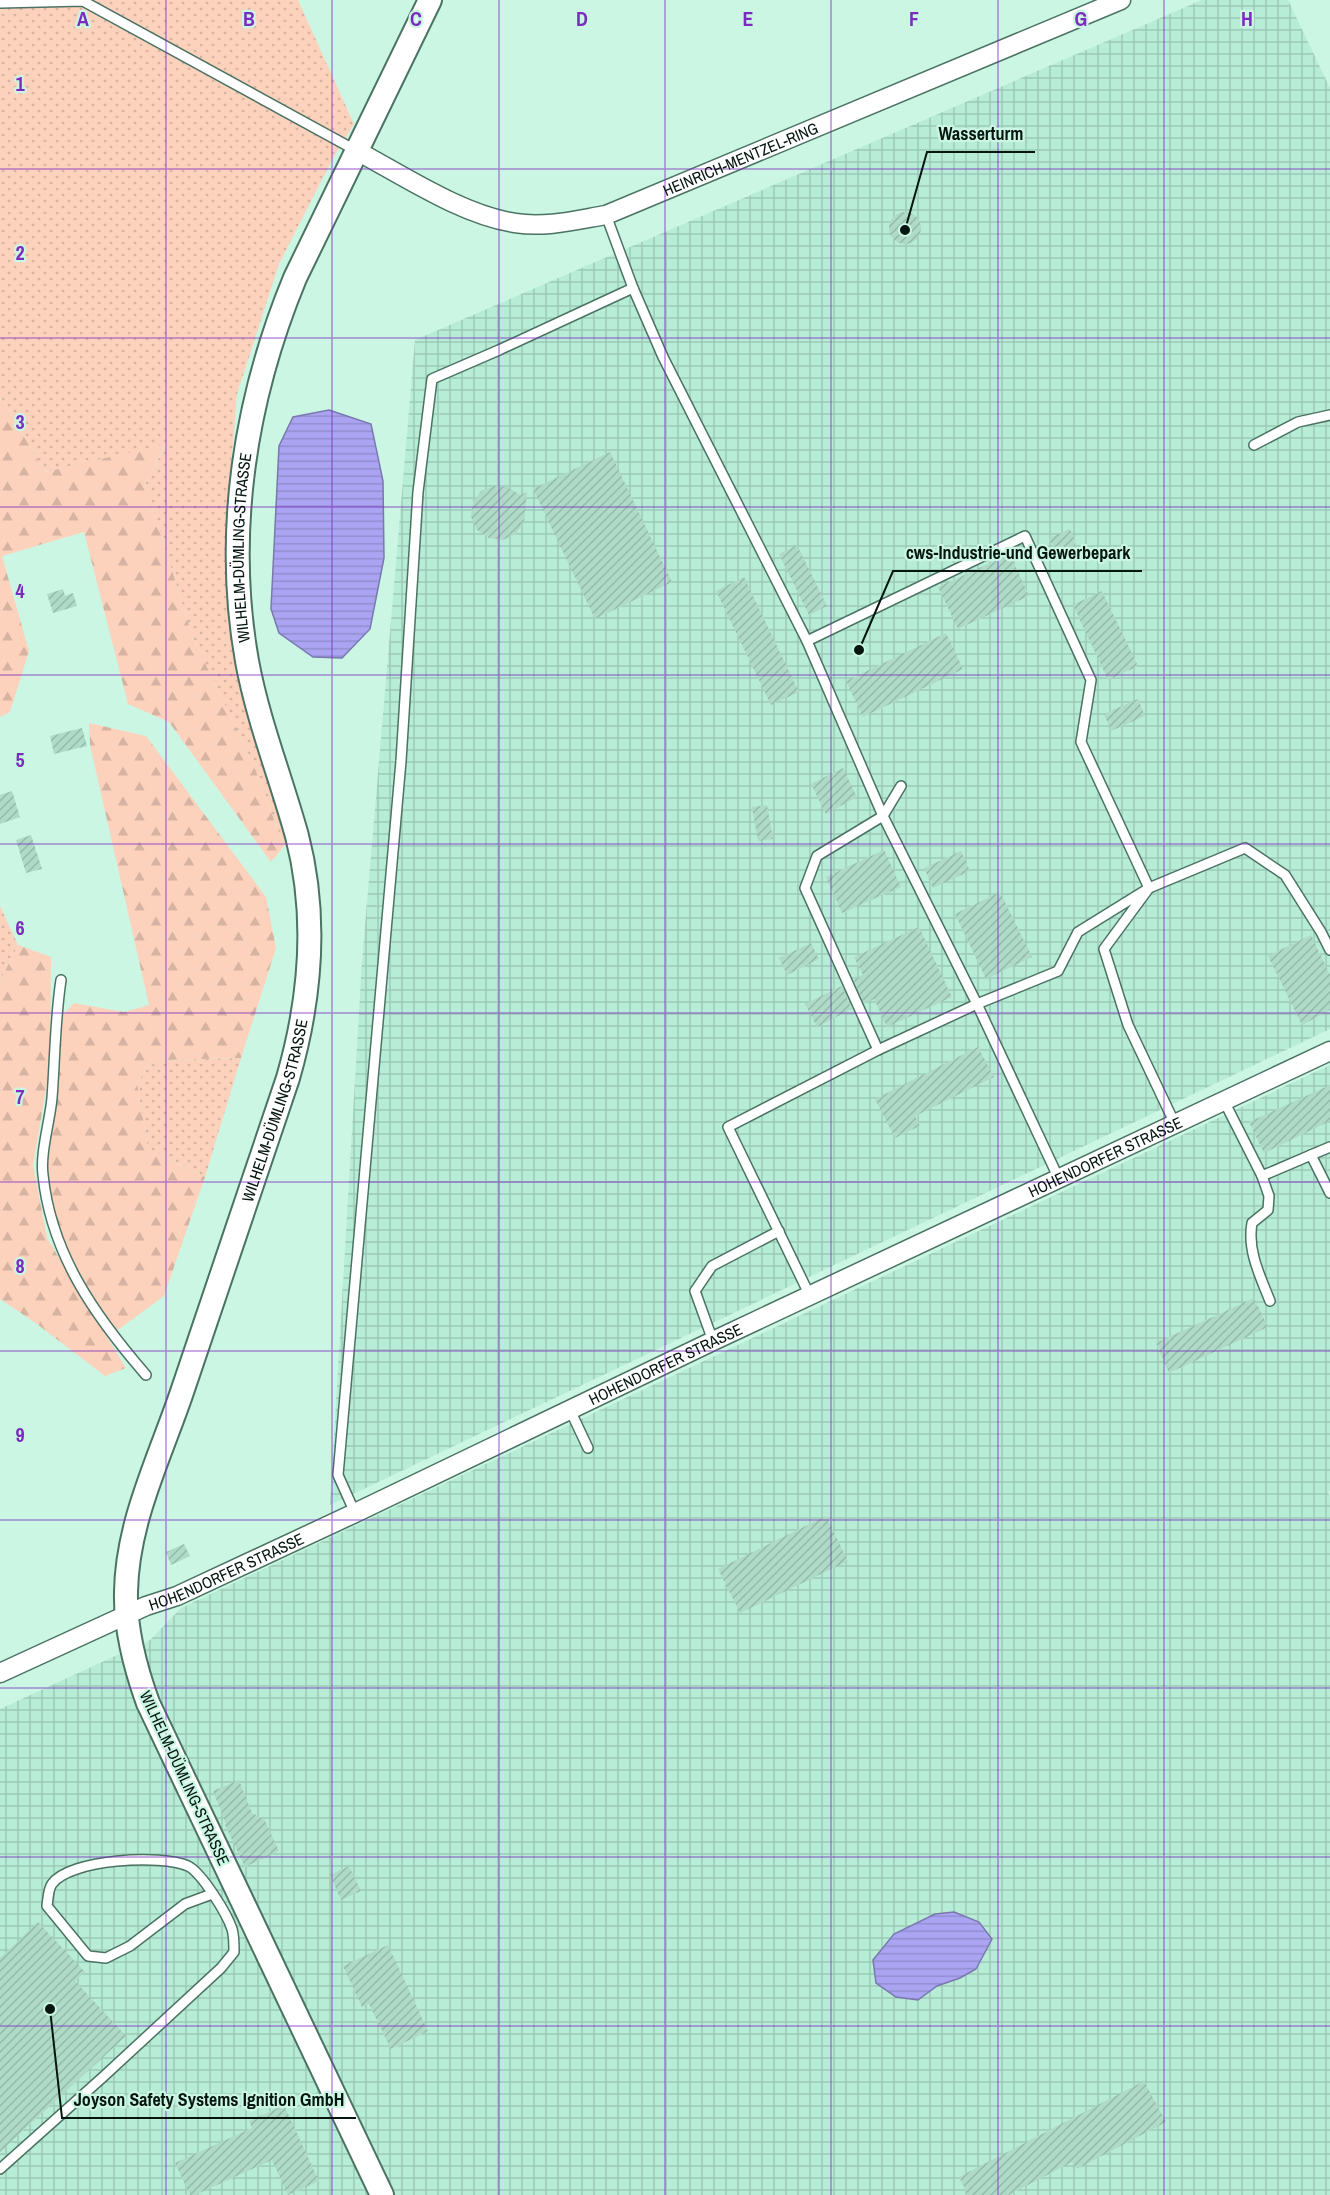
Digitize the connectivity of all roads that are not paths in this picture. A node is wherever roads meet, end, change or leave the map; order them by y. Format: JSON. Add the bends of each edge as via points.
{"nodes":[{"id":1,"x":430,"y":0,"type":"edge"},
{"id":2,"x":1121,"y":0,"type":"edge"},
{"id":3,"x":0,"y":3,"type":"edge"},
{"id":4,"x":357,"y":150,"type":"junction"},
{"id":5,"x":606,"y":215,"type":"junction"},
{"id":6,"x":633,"y":288,"type":"junction"},
{"id":7,"x":1330,"y":415,"type":"edge"},
{"id":8,"x":1254,"y":445,"type":"dead end"},
{"id":9,"x":807,"y":641,"type":"junction"},
{"id":10,"x":901,"y":786,"type":"dead end"},
{"id":11,"x":883,"y":816,"type":"junction"},
{"id":12,"x":1149,"y":888,"type":"junction"},
{"id":13,"x":1330,"y":950,"type":"edge"},
{"id":14,"x":60,"y":980,"type":"dead end"},
{"id":15,"x":977,"y":1004,"type":"junction"},
{"id":16,"x":878,"y":1050,"type":"junction"},
{"id":17,"x":1330,"y":1052,"type":"edge"},
{"id":18,"x":1224,"y":1101,"type":"junction"},
{"id":19,"x":1175,"y":1124,"type":"junction"},
{"id":20,"x":1330,"y":1147,"type":"edge"},
{"id":21,"x":1311,"y":1155,"type":"junction"},
{"id":22,"x":1262,"y":1176,"type":"junction"},
{"id":23,"x":1059,"y":1179,"type":"junction"},
{"id":24,"x":1330,"y":1193,"type":"edge"},
{"id":25,"x":779,"y":1231,"type":"junction"},
{"id":26,"x":810,"y":1296,"type":"junction"},
{"id":27,"x":1270,"y":1301,"type":"dead end"},
{"id":28,"x":713,"y":1341,"type":"junction"},
{"id":29,"x":146,"y":1374,"type":"dead end"},
{"id":30,"x":570,"y":1410,"type":"junction"},
{"id":31,"x":588,"y":1448,"type":"dead end"},
{"id":32,"x":355,"y":1514,"type":"junction"},
{"id":33,"x":127,"y":1615,"type":"junction"},
{"id":34,"x":0,"y":1673,"type":"edge"},
{"id":35,"x":212,"y":1894,"type":"junction"},
{"id":36,"x":0,"y":2169,"type":"edge"},
{"id":37,"x":382,"y":2195,"type":"edge"}],
"edges":[{"from":1,"to":4,"type":"street","name":"WILHELM-DÜMLING-STRASSE"},
{"from":2,"to":5,"type":"street","name":"HEINRICH-MENTZEL-RING"},
{"from":3,"to":4,"type":"lane","via":[[83,1]]},
{"from":4,"to":5,"type":"street","name":"HEINRICH-MENTZEL-RING","via":[[467,209],[515,223],[550,224]]},
{"from":4,"to":33,"type":"street","name":"WILHELM-DÜMLING-STRASSE","via":[[277,321],[260,377],[240,487],[240,604],[247,660],[307,885],[310,946],[305,1004],[288,1078],[137,1517],[126,1591]]},
{"from":5,"to":6,"type":"lane"},
{"from":6,"to":9,"type":"lane","via":[[663,357]]},
{"from":6,"to":32,"type":"lane","via":[[432,379],[418,492],[401,761],[338,1474]]},
{"from":7,"to":8,"type":"lane","via":[[1298,422]]},
{"from":9,"to":11,"type":"lane"},
{"from":9,"to":12,"type":"lane","via":[[1025,536],[1091,680],[1081,742]]},
{"from":10,"to":11,"type":"lane"},
{"from":11,"to":15,"type":"lane"},
{"from":11,"to":16,"type":"lane","via":[[817,856],[806,888]]},
{"from":12,"to":13,"type":"lane","via":[[1245,848],[1285,875]]},
{"from":12,"to":15,"type":"lane","via":[[1078,932],[1058,971]]},
{"from":12,"to":19,"type":"lane","via":[[1104,949],[1128,1024]]},
{"from":14,"to":29,"type":"lane","via":[[52,1101],[42,1173],[49,1210],[56,1239],[81,1289]]},
{"from":15,"to":16,"type":"lane"},
{"from":15,"to":23,"type":"lane"},
{"from":16,"to":25,"type":"lane","via":[[728,1127]]},
{"from":17,"to":18,"type":"street","name":"HOHENDORFER STRASSE"},
{"from":18,"to":19,"type":"street","name":"HOHENDORFER STRASSE"},
{"from":18,"to":22,"type":"lane"},
{"from":19,"to":23,"type":"street","name":"HOHENDORFER STRASSE"},
{"from":20,"to":21,"type":"lane"},
{"from":21,"to":22,"type":"lane"},
{"from":21,"to":24,"type":"lane"},
{"from":22,"to":27,"type":"lane","via":[[1269,1196],[1268,1210],[1252,1222],[1250,1233],[1256,1267]]},
{"from":23,"to":26,"type":"street","name":"HOHENDORFER STRASSE"},
{"from":25,"to":26,"type":"lane"},
{"from":25,"to":28,"type":"lane","via":[[712,1266],[695,1292]]},
{"from":26,"to":28,"type":"street","name":"HOHENDORFER STRASSE"},
{"from":28,"to":30,"type":"street","name":"HOHENDORFER STRASSE"},
{"from":30,"to":31,"type":"lane"},
{"from":30,"to":32,"type":"street","name":"HOHENDORFER STRASSE"},
{"from":32,"to":33,"type":"street","name":"HOHENDORFER STRASSE"},
{"from":33,"to":34,"type":"street","name":"HOHENDORFER STRASSE"},
{"from":33,"to":37,"type":"street","name":"WILHELM-DÜMLING-STRASSE","via":[[133,1656],[148,1703]]},
{"from":35,"to":35,"type":"lane","via":[[204,1880],[188,1866],[120,1861],[89,1864],[66,1872],[51,1884],[47,1906],[88,1956],[106,1958],[130,1946],[185,1904]]},
{"from":35,"to":36,"type":"lane","via":[[232,1930],[234,1952],[104,2077]]}]}
